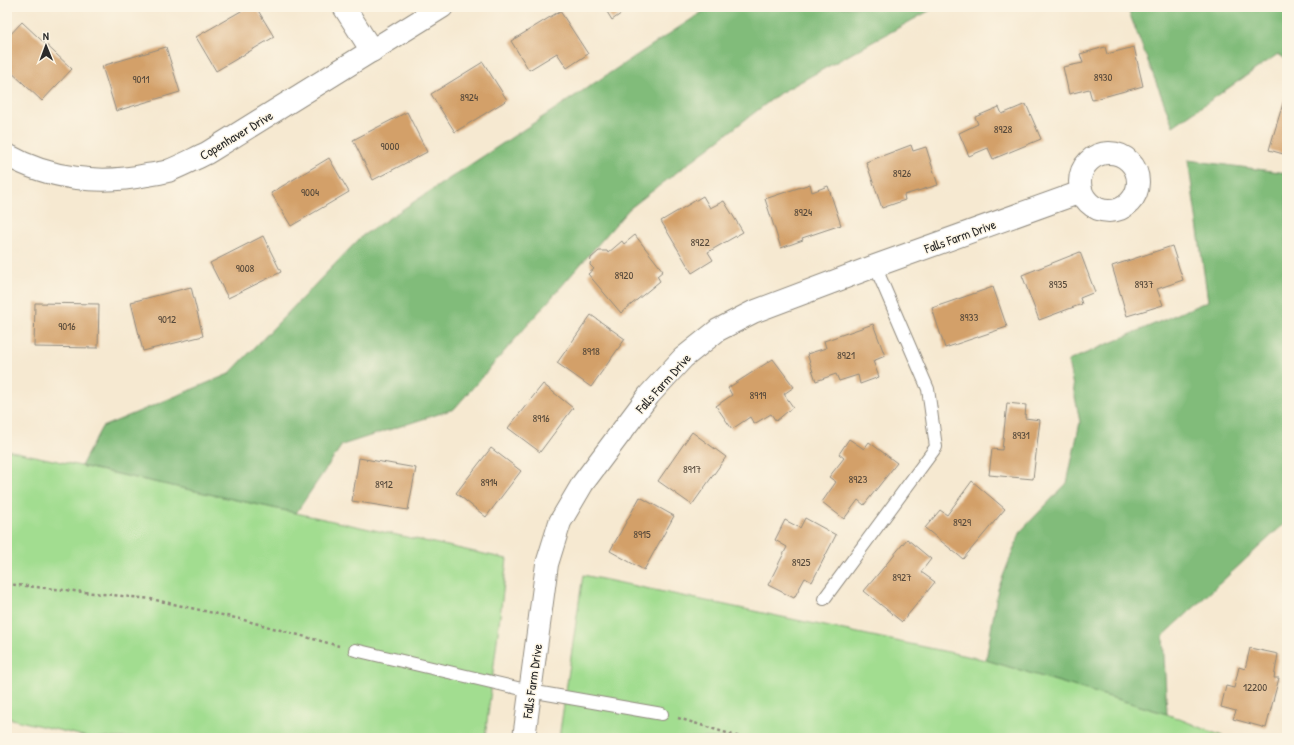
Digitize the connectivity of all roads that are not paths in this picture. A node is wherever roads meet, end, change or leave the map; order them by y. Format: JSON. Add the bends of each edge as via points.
{"nodes":[{"id":1,"x":344,"y":7,"type":"edge"},
{"id":2,"x":442,"y":7,"type":"edge"},
{"id":3,"x":372,"y":51,"type":"junction"},
{"id":4,"x":7,"y":155,"type":"edge"},
{"id":5,"x":1081,"y":192,"type":"dead end"},
{"id":6,"x":876,"y":266,"type":"junction"},
{"id":7,"x":824,"y":599,"type":"dead end"},
{"id":8,"x":355,"y":650,"type":"road end"},
{"id":9,"x":530,"y":691,"type":"junction"},
{"id":10,"x":662,"y":714,"type":"road end"},
{"id":11,"x":524,"y":738,"type":"edge"}],
"edges":[{"from":1,"to":3,"type":"street"},
{"from":2,"to":3,"type":"street","name":"Copenhaver Drive"},
{"from":3,"to":4,"type":"street","name":"Copenhaver Drive","via":[[207,154],[167,171],[129,179],[94,180],[56,174]]},
{"from":5,"to":6,"type":"street","name":"Falls Farm Drive"},
{"from":6,"to":7,"type":"lane","via":[[928,389],[936,447]]},
{"from":6,"to":9,"type":"street","name":"Falls Farm Drive","via":[[753,312],[718,330],[682,358],[649,395],[583,483],[560,522],[548,564]]},
{"from":8,"to":9,"type":"lane"},
{"from":9,"to":10,"type":"lane"},
{"from":9,"to":11,"type":"street","name":"Falls Farm Drive"}]}
